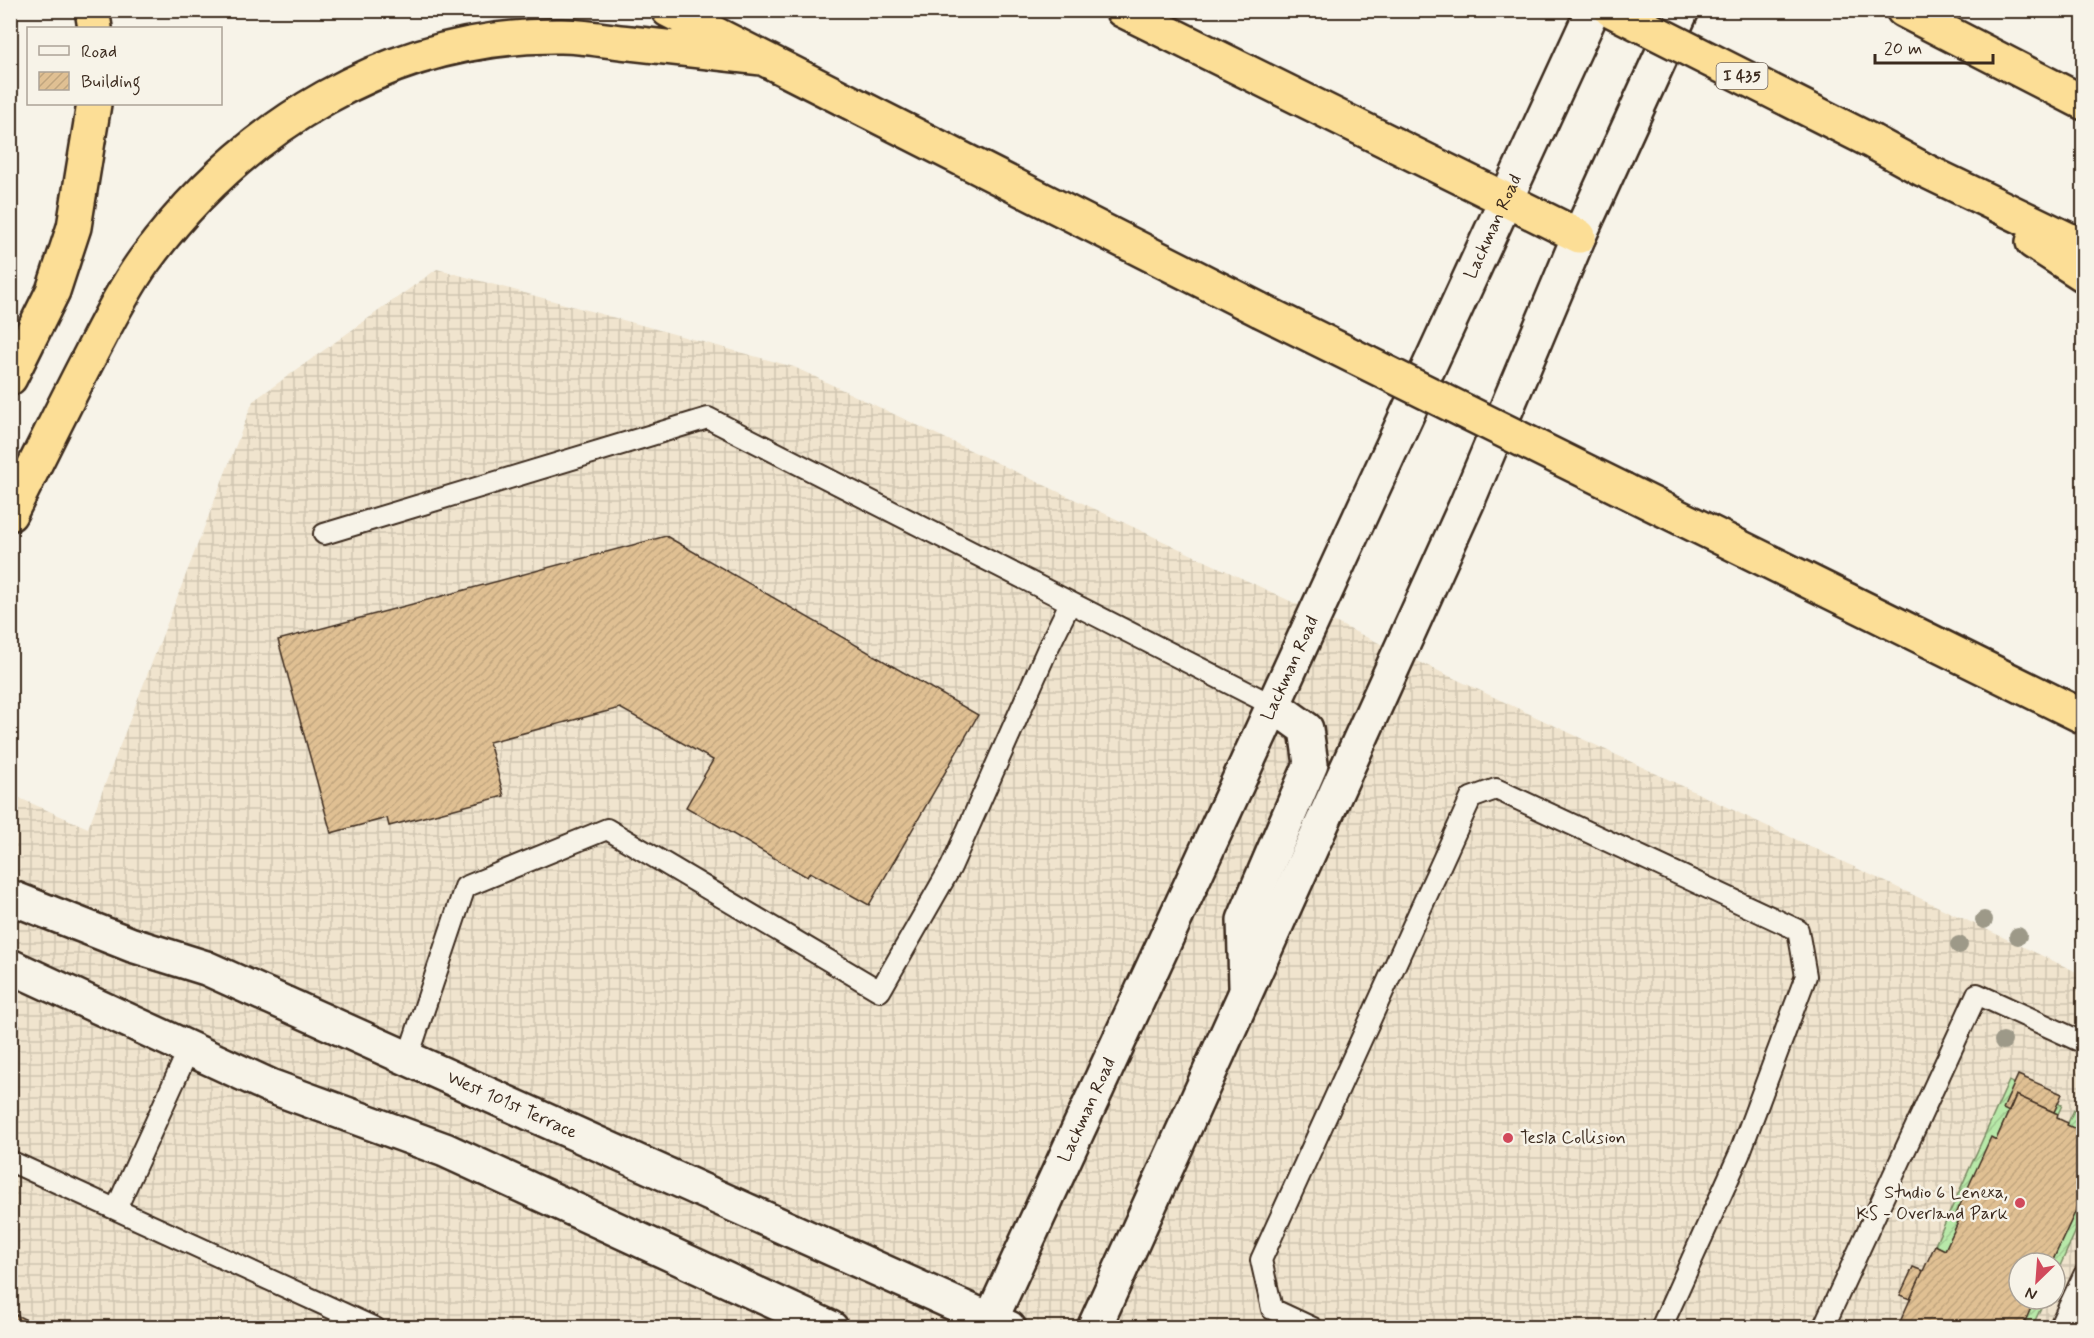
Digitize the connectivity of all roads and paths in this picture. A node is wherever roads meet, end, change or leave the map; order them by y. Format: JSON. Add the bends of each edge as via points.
{"nodes":[{"id":1,"x":93,"y":10,"type":"edge"},
{"id":2,"x":668,"y":10,"type":"edge"},
{"id":3,"x":1122,"y":10,"type":"edge"},
{"id":4,"x":1593,"y":10,"type":"edge"},
{"id":5,"x":1611,"y":10,"type":"edge"},
{"id":6,"x":1682,"y":10,"type":"edge"},
{"id":7,"x":1913,"y":16,"type":"edge"},
{"id":8,"x":95,"y":27,"type":"edge"},
{"id":9,"x":762,"y":58,"type":"junction"},
{"id":10,"x":2084,"y":103,"type":"edge"},
{"id":11,"x":94,"y":105,"type":"edge"},
{"id":12,"x":1924,"y":170,"type":"junction"},
{"id":13,"x":1505,"y":200,"type":"junction"},
{"id":14,"x":1580,"y":236,"type":"junction"},
{"id":15,"x":2084,"y":247,"type":"edge"},
{"id":16,"x":2084,"y":275,"type":"edge"},
{"id":17,"x":10,"y":378,"type":"edge"},
{"id":18,"x":10,"y":514,"type":"edge"},
{"id":19,"x":324,"y":534,"type":"dead end"},
{"id":20,"x":1070,"y":603,"type":"junction"},
{"id":21,"x":1274,"y":706,"type":"junction"},
{"id":22,"x":2084,"y":717,"type":"edge"},
{"id":23,"x":10,"y":897,"type":"edge"},
{"id":24,"x":10,"y":966,"type":"edge"},
{"id":25,"x":1246,"y":995,"type":"junction"},
{"id":26,"x":2084,"y":1043,"type":"edge"},
{"id":27,"x":189,"y":1049,"type":"junction"},
{"id":28,"x":408,"y":1057,"type":"junction"},
{"id":29,"x":10,"y":1161,"type":"edge"},
{"id":30,"x":116,"y":1209,"type":"junction"},
{"id":31,"x":2084,"y":1275,"type":"edge"},
{"id":32,"x":996,"y":1325,"type":"edge"},
{"id":33,"x":375,"y":1328,"type":"edge"},
{"id":34,"x":831,"y":1328,"type":"edge"},
{"id":35,"x":1094,"y":1328,"type":"edge"},
{"id":36,"x":1313,"y":1328,"type":"edge"},
{"id":37,"x":1661,"y":1328,"type":"edge"},
{"id":38,"x":1823,"y":1328,"type":"edge"},
{"id":39,"x":2059,"y":1328,"type":"edge"}],
"edges":[{"from":1,"to":8,"type":"highway"},
{"from":2,"to":9,"type":"highway"},
{"from":3,"to":13,"type":"highway"},
{"from":4,"to":13,"type":"main road","name":"Lackman Road"},
{"from":5,"to":12,"type":"highway","number":"I 435","bridge":true},
{"from":6,"to":14,"type":"main road"},
{"from":7,"to":10,"type":"highway"},
{"from":9,"to":18,"type":"highway","via":[[562,36],[523,38],[465,45],[414,59],[358,79],[299,111],[235,159],[186,209],[143,262],[87,361]]},
{"from":9,"to":22,"type":"highway","bridge":true,"via":[[1260,310]]},
{"from":11,"to":17,"type":"highway","via":[[74,226],[53,291]]},
{"from":12,"to":15,"type":"highway","number":"I 435"},
{"from":12,"to":16,"type":"highway"},
{"from":13,"to":14,"type":"highway"},
{"from":13,"to":21,"type":"main road","name":"Lackman Road"},
{"from":14,"to":25,"type":"main road","via":[[1467,503]]},
{"from":19,"to":20,"type":"lane","via":[[708,418]]},
{"from":20,"to":21,"type":"lane"},
{"from":20,"to":28,"type":"lane","via":[[951,867],[880,991],[607,829],[465,887]]},
{"from":21,"to":25,"type":"main road","via":[[1306,729],[1311,764],[1244,920]]},
{"from":21,"to":32,"type":"main road","name":"Lackman Road"},
{"from":23,"to":28,"type":"main road","name":"West 101st Terrace","via":[[132,945],[206,968]]},
{"from":24,"to":27,"type":"main road"},
{"from":25,"to":35,"type":"main road"},
{"from":26,"to":38,"type":"lane","via":[[1977,994]]},
{"from":27,"to":30,"type":"lane"},
{"from":27,"to":34,"type":"main road","via":[[270,1086],[446,1150]]},
{"from":28,"to":32,"type":"main road","name":"West 101st Terrace"},
{"from":29,"to":30,"type":"lane"},
{"from":30,"to":33,"type":"lane"},
{"from":31,"to":39,"type":"lane"},
{"from":36,"to":37,"type":"lane","via":[[1272,1309],[1261,1260],[1471,798],[1496,789],[1798,930],[1806,976],[1739,1155]]}]}
